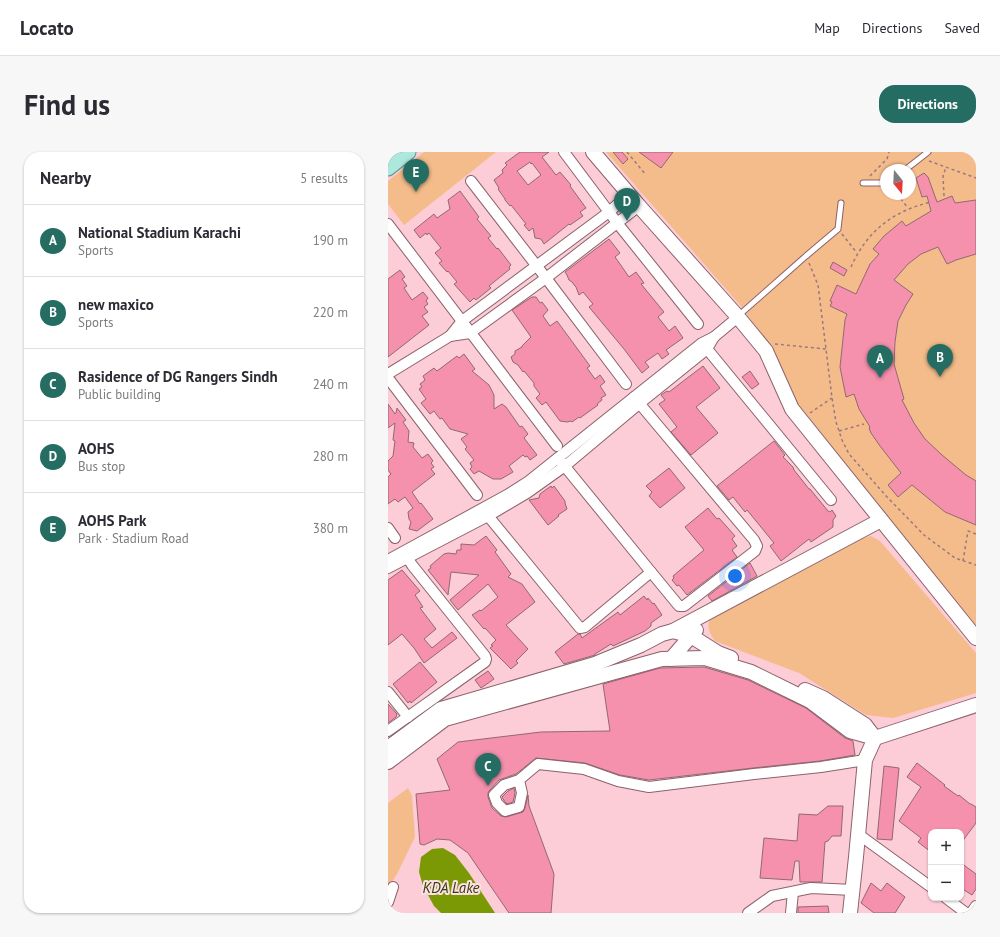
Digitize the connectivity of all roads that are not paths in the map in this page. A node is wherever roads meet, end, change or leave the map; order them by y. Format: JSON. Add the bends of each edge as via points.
{"nodes":[{"id":1,"x":408,"y":152,"type":"edge"},
{"id":2,"x":564,"y":152,"type":"edge"},
{"id":3,"x":593,"y":152,"type":"edge"},
{"id":4,"x":928,"y":152,"type":"edge"},
{"id":5,"x":912,"y":164,"type":"edge"},
{"id":6,"x":388,"y":168,"type":"edge"},
{"id":7,"x":471,"y":181,"type":"dead end"},
{"id":8,"x":863,"y":183,"type":"road end"},
{"id":9,"x":880,"y":183,"type":"edge"},
{"id":10,"x":629,"y":194,"type":"junction"},
{"id":11,"x":841,"y":203,"type":"dead end"},
{"id":12,"x":639,"y":206,"type":"junction"},
{"id":13,"x":609,"y":212,"type":"junction"},
{"id":14,"x":388,"y":224,"type":"edge"},
{"id":15,"x":618,"y":224,"type":"junction"},
{"id":16,"x":537,"y":266,"type":"junction"},
{"id":17,"x":546,"y":278,"type":"junction"},
{"id":18,"x":738,"y":317,"type":"junction"},
{"id":19,"x":462,"y":321,"type":"junction"},
{"id":20,"x":698,"y":324,"type":"dead end"},
{"id":21,"x":470,"y":333,"type":"junction"},
{"id":22,"x":450,"y":336,"type":"junction"},
{"id":23,"x":704,"y":346,"type":"junction"},
{"id":24,"x":388,"y":374,"type":"edge"},
{"id":25,"x":388,"y":378,"type":"edge"},
{"id":26,"x":626,"y":384,"type":"dead end"},
{"id":27,"x":637,"y":400,"type":"junction"},
{"id":28,"x":557,"y":446,"type":"dead end"},
{"id":29,"x":558,"y":458,"type":"junction"},
{"id":30,"x":565,"y":466,"type":"junction"},
{"id":31,"x":477,"y":495,"type":"dead end"},
{"id":32,"x":831,"y":500,"type":"dead end"},
{"id":33,"x":485,"y":512,"type":"junction"},
{"id":34,"x":881,"y":520,"type":"junction"},
{"id":35,"x":388,"y":528,"type":"edge"},
{"id":36,"x":395,"y":538,"type":"dead end"},
{"id":37,"x":406,"y":555,"type":"junction"},
{"id":38,"x":388,"y":560,"type":"edge"},
{"id":39,"x":388,"y":568,"type":"edge"},
{"id":40,"x":651,"y":572,"type":"junction"},
{"id":41,"x":711,"y":611,"type":"junction"},
{"id":42,"x":701,"y":623,"type":"junction"},
{"id":43,"x":673,"y":631,"type":"junction"},
{"id":44,"x":691,"y":636,"type":"junction"},
{"id":45,"x":654,"y":638,"type":"junction"},
{"id":46,"x":976,"y":638,"type":"edge"},
{"id":47,"x":706,"y":646,"type":"junction"},
{"id":48,"x":667,"y":659,"type":"junction"},
{"id":49,"x":388,"y":692,"type":"edge"},
{"id":50,"x":975,"y":708,"type":"edge"},
{"id":51,"x":408,"y":717,"type":"junction"},
{"id":52,"x":388,"y":731,"type":"edge"},
{"id":53,"x":875,"y":738,"type":"junction"},
{"id":54,"x":388,"y":748,"type":"edge"},
{"id":55,"x":865,"y":760,"type":"junction"},
{"id":56,"x":388,"y":762,"type":"edge"},
{"id":57,"x":519,"y":780,"type":"dead end"},
{"id":58,"x":858,"y":834,"type":"junction"},
{"id":59,"x":928,"y":885,"type":"edge"},
{"id":60,"x":393,"y":887,"type":"dead end"},
{"id":61,"x":852,"y":890,"type":"junction"},
{"id":62,"x":794,"y":892,"type":"junction"},
{"id":63,"x":950,"y":901,"type":"edge"},
{"id":64,"x":388,"y":902,"type":"edge"},
{"id":65,"x":976,"y":906,"type":"edge"},
{"id":66,"x":748,"y":913,"type":"edge"},
{"id":67,"x":791,"y":913,"type":"edge"},
{"id":68,"x":850,"y":913,"type":"edge"},
{"id":69,"x":966,"y":913,"type":"edge"},
{"id":70,"x":971,"y":913,"type":"edge"}],
"edges":[{"from":1,"to":6,"type":"main road"},
{"from":2,"to":13,"type":"street"},
{"from":3,"to":10,"type":"street"},
{"from":4,"to":5,"type":"lane"},
{"from":7,"to":16,"type":"street"},
{"from":8,"to":9,"type":"lane"},
{"from":10,"to":12,"type":"street"},
{"from":10,"to":13,"type":"street"},
{"from":11,"to":18,"type":"lane","via":[[838,229]]},
{"from":12,"to":15,"type":"street"},
{"from":12,"to":18,"type":"street"},
{"from":13,"to":15,"type":"street"},
{"from":13,"to":16,"type":"street"},
{"from":14,"to":19,"type":"street"},
{"from":15,"to":17,"type":"street"},
{"from":15,"to":20,"type":"street"},
{"from":16,"to":17,"type":"street"},
{"from":16,"to":19,"type":"street"},
{"from":17,"to":21,"type":"street"},
{"from":17,"to":26,"type":"street"},
{"from":18,"to":23,"type":"street"},
{"from":18,"to":34,"type":"street","via":[[766,351],[792,409]]},
{"from":19,"to":21,"type":"street"},
{"from":19,"to":22,"type":"street"},
{"from":21,"to":22,"type":"street"},
{"from":21,"to":28,"type":"street"},
{"from":22,"to":24,"type":"street"},
{"from":23,"to":27,"type":"street"},
{"from":23,"to":32,"type":"street"},
{"from":25,"to":31,"type":"street"},
{"from":27,"to":29,"type":"street"},
{"from":27,"to":30,"type":"street"},
{"from":27,"to":40,"type":"street","via":[[757,546],[684,606],[679,606]]},
{"from":29,"to":30,"type":"street"},
{"from":29,"to":33,"type":"street"},
{"from":30,"to":33,"type":"street","via":[[527,493]]},
{"from":30,"to":40,"type":"street"},
{"from":33,"to":37,"type":"street"},
{"from":33,"to":40,"type":"street","via":[[580,628],[585,628]]},
{"from":34,"to":41,"type":"street"},
{"from":34,"to":46,"type":"street"},
{"from":35,"to":36,"type":"street"},
{"from":37,"to":38,"type":"street"},
{"from":37,"to":39,"type":"street"},
{"from":37,"to":51,"type":"street","via":[[486,659]]},
{"from":41,"to":42,"type":"street"},
{"from":41,"to":43,"type":"street"},
{"from":42,"to":44,"type":"street"},
{"from":42,"to":47,"type":"street"},
{"from":43,"to":44,"type":"street"},
{"from":43,"to":45,"type":"street"},
{"from":44,"to":47,"type":"street"},
{"from":44,"to":48,"type":"street"},
{"from":45,"to":48,"type":"street","via":[[653,649]]},
{"from":45,"to":54,"type":"street","via":[[595,664],[441,709]]},
{"from":47,"to":53,"type":"street","via":[[823,698],[865,725]]},
{"from":48,"to":53,"type":"street","via":[[705,658],[751,672],[810,701],[850,730]]},
{"from":48,"to":56,"type":"street","via":[[445,720]]},
{"from":49,"to":51,"type":"street"},
{"from":50,"to":53,"type":"street"},
{"from":51,"to":52,"type":"street"},
{"from":53,"to":55,"type":"street"},
{"from":55,"to":57,"type":"street","via":[[649,787],[618,782],[584,769],[538,764]]},
{"from":55,"to":58,"type":"street"},
{"from":58,"to":59,"type":"street"},
{"from":58,"to":61,"type":"street"},
{"from":60,"to":64,"type":"street"},
{"from":61,"to":62,"type":"street","via":[[811,888]]},
{"from":61,"to":68,"type":"street"},
{"from":62,"to":66,"type":"street","via":[[772,896]]},
{"from":62,"to":67,"type":"street"},
{"from":63,"to":69,"type":"street"},
{"from":65,"to":70,"type":"street"}]}
